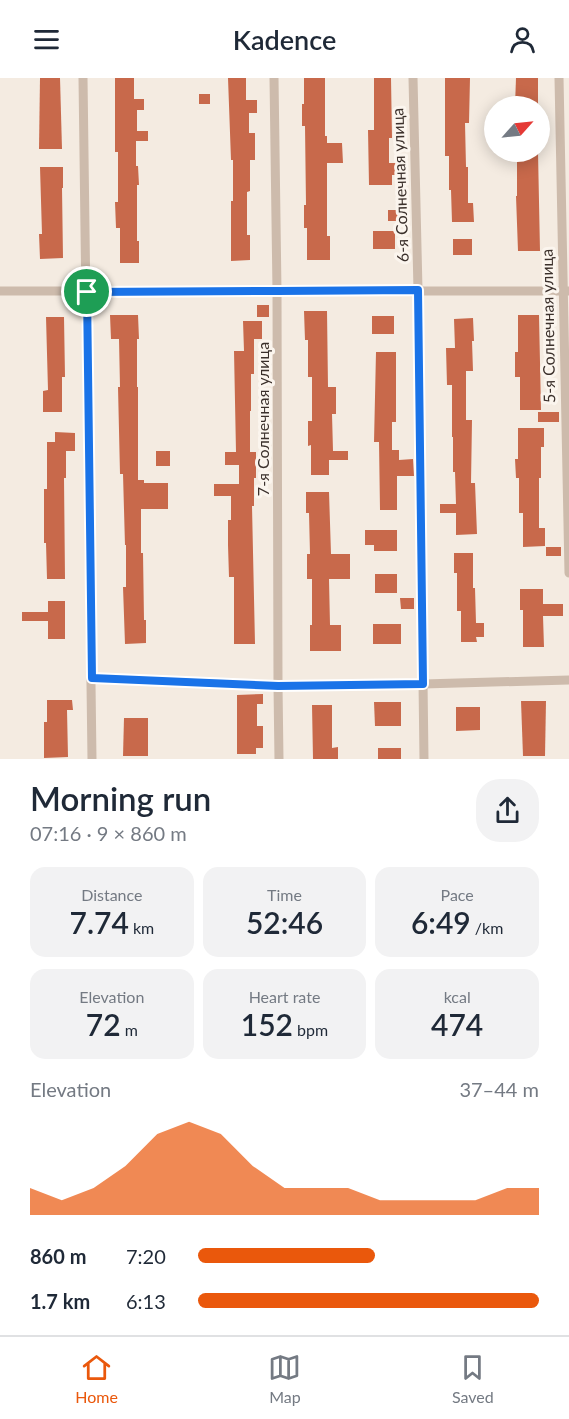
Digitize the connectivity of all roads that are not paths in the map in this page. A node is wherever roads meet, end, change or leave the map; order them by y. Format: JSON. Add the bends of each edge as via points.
{"nodes":[{"id":1,"x":83,"y":78,"type":"edge"},
{"id":2,"x":274,"y":78,"type":"edge"},
{"id":3,"x":412,"y":78,"type":"edge"},
{"id":4,"x":559,"y":78,"type":"edge"},
{"id":5,"x":418,"y":290,"type":"junction"},
{"id":6,"x":0,"y":291,"type":"edge"},
{"id":7,"x":277,"y":291,"type":"junction"},
{"id":8,"x":566,"y":291,"type":"edge"},
{"id":9,"x":87,"y":292,"type":"junction"},
{"id":10,"x":569,"y":573,"type":"edge"},
{"id":11,"x":92,"y":678,"type":"junction"},
{"id":12,"x":569,"y":680,"type":"edge"},
{"id":13,"x":423,"y":684,"type":"junction"},
{"id":14,"x":278,"y":686,"type":"junction"},
{"id":15,"x":92,"y":759,"type":"edge"},
{"id":16,"x":279,"y":759,"type":"edge"},
{"id":17,"x":424,"y":759,"type":"edge"}],
"edges":[{"from":1,"to":9,"type":"street"},
{"from":2,"to":7,"type":"street","name":"7-я Солнечная улица"},
{"from":3,"to":5,"type":"street","name":"6-я Солнечная улица"},
{"from":4,"to":8,"type":"street","name":"5-я Солнечная улица"},
{"from":5,"to":7,"type":"street"},
{"from":5,"to":8,"type":"street"},
{"from":5,"to":13,"type":"street","name":"6-я Солнечная улица"},
{"from":6,"to":9,"type":"street"},
{"from":7,"to":9,"type":"street"},
{"from":7,"to":14,"type":"street","name":"7-я Солнечная улица"},
{"from":8,"to":10,"type":"street","name":"5-я Солнечная улица"},
{"from":9,"to":11,"type":"street"},
{"from":11,"to":14,"type":"street"},
{"from":11,"to":15,"type":"street"},
{"from":12,"to":13,"type":"street"},
{"from":13,"to":14,"type":"street"},
{"from":13,"to":17,"type":"street","name":"6-я Солнечная улица"},
{"from":14,"to":16,"type":"street","name":"7-я Солнечная улица"}]}
